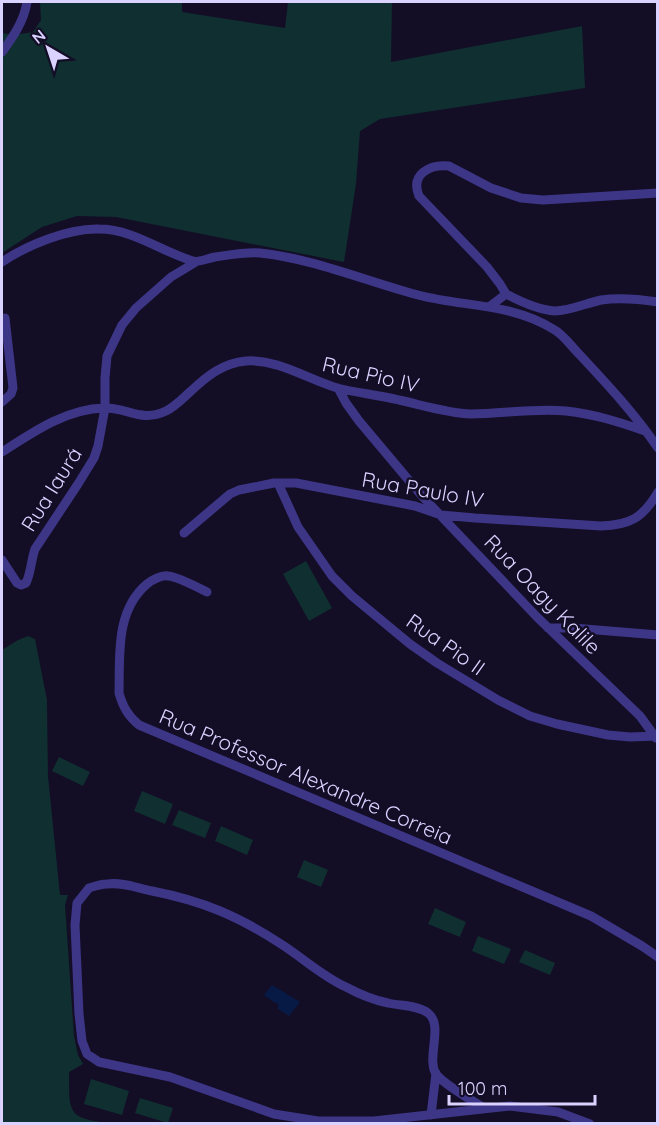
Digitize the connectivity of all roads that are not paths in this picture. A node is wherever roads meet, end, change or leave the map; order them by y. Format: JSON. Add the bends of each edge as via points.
{"nodes":[{"id":1,"x":27,"y":2,"type":"edge"},
{"id":2,"x":2,"y":52,"type":"edge"},
{"id":3,"x":657,"y":193,"type":"edge"},
{"id":4,"x":2,"y":262,"type":"edge"},
{"id":5,"x":196,"y":262,"type":"junction"},
{"id":6,"x":506,"y":294,"type":"junction"},
{"id":7,"x":657,"y":302,"type":"edge"},
{"id":8,"x":489,"y":307,"type":"junction"},
{"id":9,"x":556,"y":311,"type":"junction"},
{"id":10,"x":5,"y":318,"type":"dead end"},
{"id":11,"x":556,"y":330,"type":"junction"},
{"id":12,"x":338,"y":388,"type":"junction"},
{"id":13,"x":2,"y":402,"type":"edge"},
{"id":14,"x":105,"y":408,"type":"junction"},
{"id":15,"x":645,"y":431,"type":"junction"},
{"id":16,"x":657,"y":448,"type":"edge"},
{"id":17,"x":2,"y":452,"type":"edge"},
{"id":18,"x":278,"y":483,"type":"junction"},
{"id":19,"x":657,"y":492,"type":"edge"},
{"id":20,"x":441,"y":515,"type":"junction"},
{"id":21,"x":184,"y":533,"type":"dead end"},
{"id":22,"x":2,"y":560,"type":"edge"},
{"id":23,"x":207,"y":592,"type":"dead end"},
{"id":24,"x":548,"y":628,"type":"junction"},
{"id":25,"x":657,"y":635,"type":"edge"},
{"id":26,"x":657,"y":737,"type":"edge"},
{"id":27,"x":657,"y":957,"type":"edge"},
{"id":28,"x":436,"y":1073,"type":"junction"},
{"id":29,"x":484,"y":1108,"type":"junction"},
{"id":30,"x":431,"y":1115,"type":"junction"},
{"id":31,"x":590,"y":1124,"type":"edge"}],
"edges":[{"from":1,"to":2,"type":"street","via":[[22,21]]},
{"from":3,"to":6,"type":"street","via":[[521,198],[449,166],[425,171],[417,182],[419,196],[487,267]]},
{"from":4,"to":5,"type":"street","via":[[53,237],[88,229],[120,232]]},
{"from":5,"to":8,"type":"street","via":[[256,253],[279,255],[421,296]]},
{"from":5,"to":14,"type":"street","name":"Rua Iaurá","via":[[171,277],[122,325],[107,356]]},
{"from":6,"to":8,"type":"street"},
{"from":6,"to":9,"type":"street"},
{"from":7,"to":9,"type":"street","via":[[602,300]]},
{"from":8,"to":11,"type":"street","via":[[535,319]]},
{"from":9,"to":11,"type":"street"},
{"from":10,"to":13,"type":"street","via":[[13,388]]},
{"from":11,"to":15,"type":"street"},
{"from":12,"to":14,"type":"street","name":"Rua Pio IV","via":[[280,366],[246,361],[211,373],[166,411],[144,416]]},
{"from":12,"to":15,"type":"street","name":"Rua Pio IV","via":[[469,414],[565,411],[596,415]]},
{"from":12,"to":20,"type":"street","name":"Rua Oagy Kalile","via":[[359,421]]},
{"from":14,"to":17,"type":"street","via":[[48,423]]},
{"from":14,"to":22,"type":"street","name":"Rua Iaurá","via":[[94,458],[39,542],[28,581],[21,585],[15,581]]},
{"from":15,"to":16,"type":"street"},
{"from":18,"to":20,"type":"street","name":"Rua Paulo IV","via":[[415,506]]},
{"from":18,"to":21,"type":"street","name":"Rua Paulo IV","via":[[239,490]]},
{"from":18,"to":26,"type":"street","name":"Rua Pio II","via":[[298,527],[332,576],[437,663],[530,716],[608,735]]},
{"from":19,"to":20,"type":"street","name":"Rua Paulo IV","via":[[643,513],[616,525]]},
{"from":20,"to":24,"type":"street","name":"Rua Oagy Kalile"},
{"from":23,"to":27,"type":"street","name":"Rua Professor Alexandre Correia","via":[[169,576],[150,581],[131,602],[123,624],[119,693],[127,713],[139,725],[591,916]]},
{"from":24,"to":25,"type":"street"},
{"from":24,"to":26,"type":"street","name":"Rua Oagy Kalile"},
{"from":28,"to":29,"type":"street"},
{"from":28,"to":30,"type":"street"},
{"from":28,"to":30,"type":"street","via":[[434,1022],[430,1014],[367,997],[343,986],[246,922],[176,895],[127,885],[89,888],[77,903],[82,1041],[87,1054],[99,1062],[170,1077],[273,1113],[318,1121]]},
{"from":29,"to":30,"type":"street"},
{"from":29,"to":31,"type":"street","via":[[510,1106],[558,1112]]}]}
